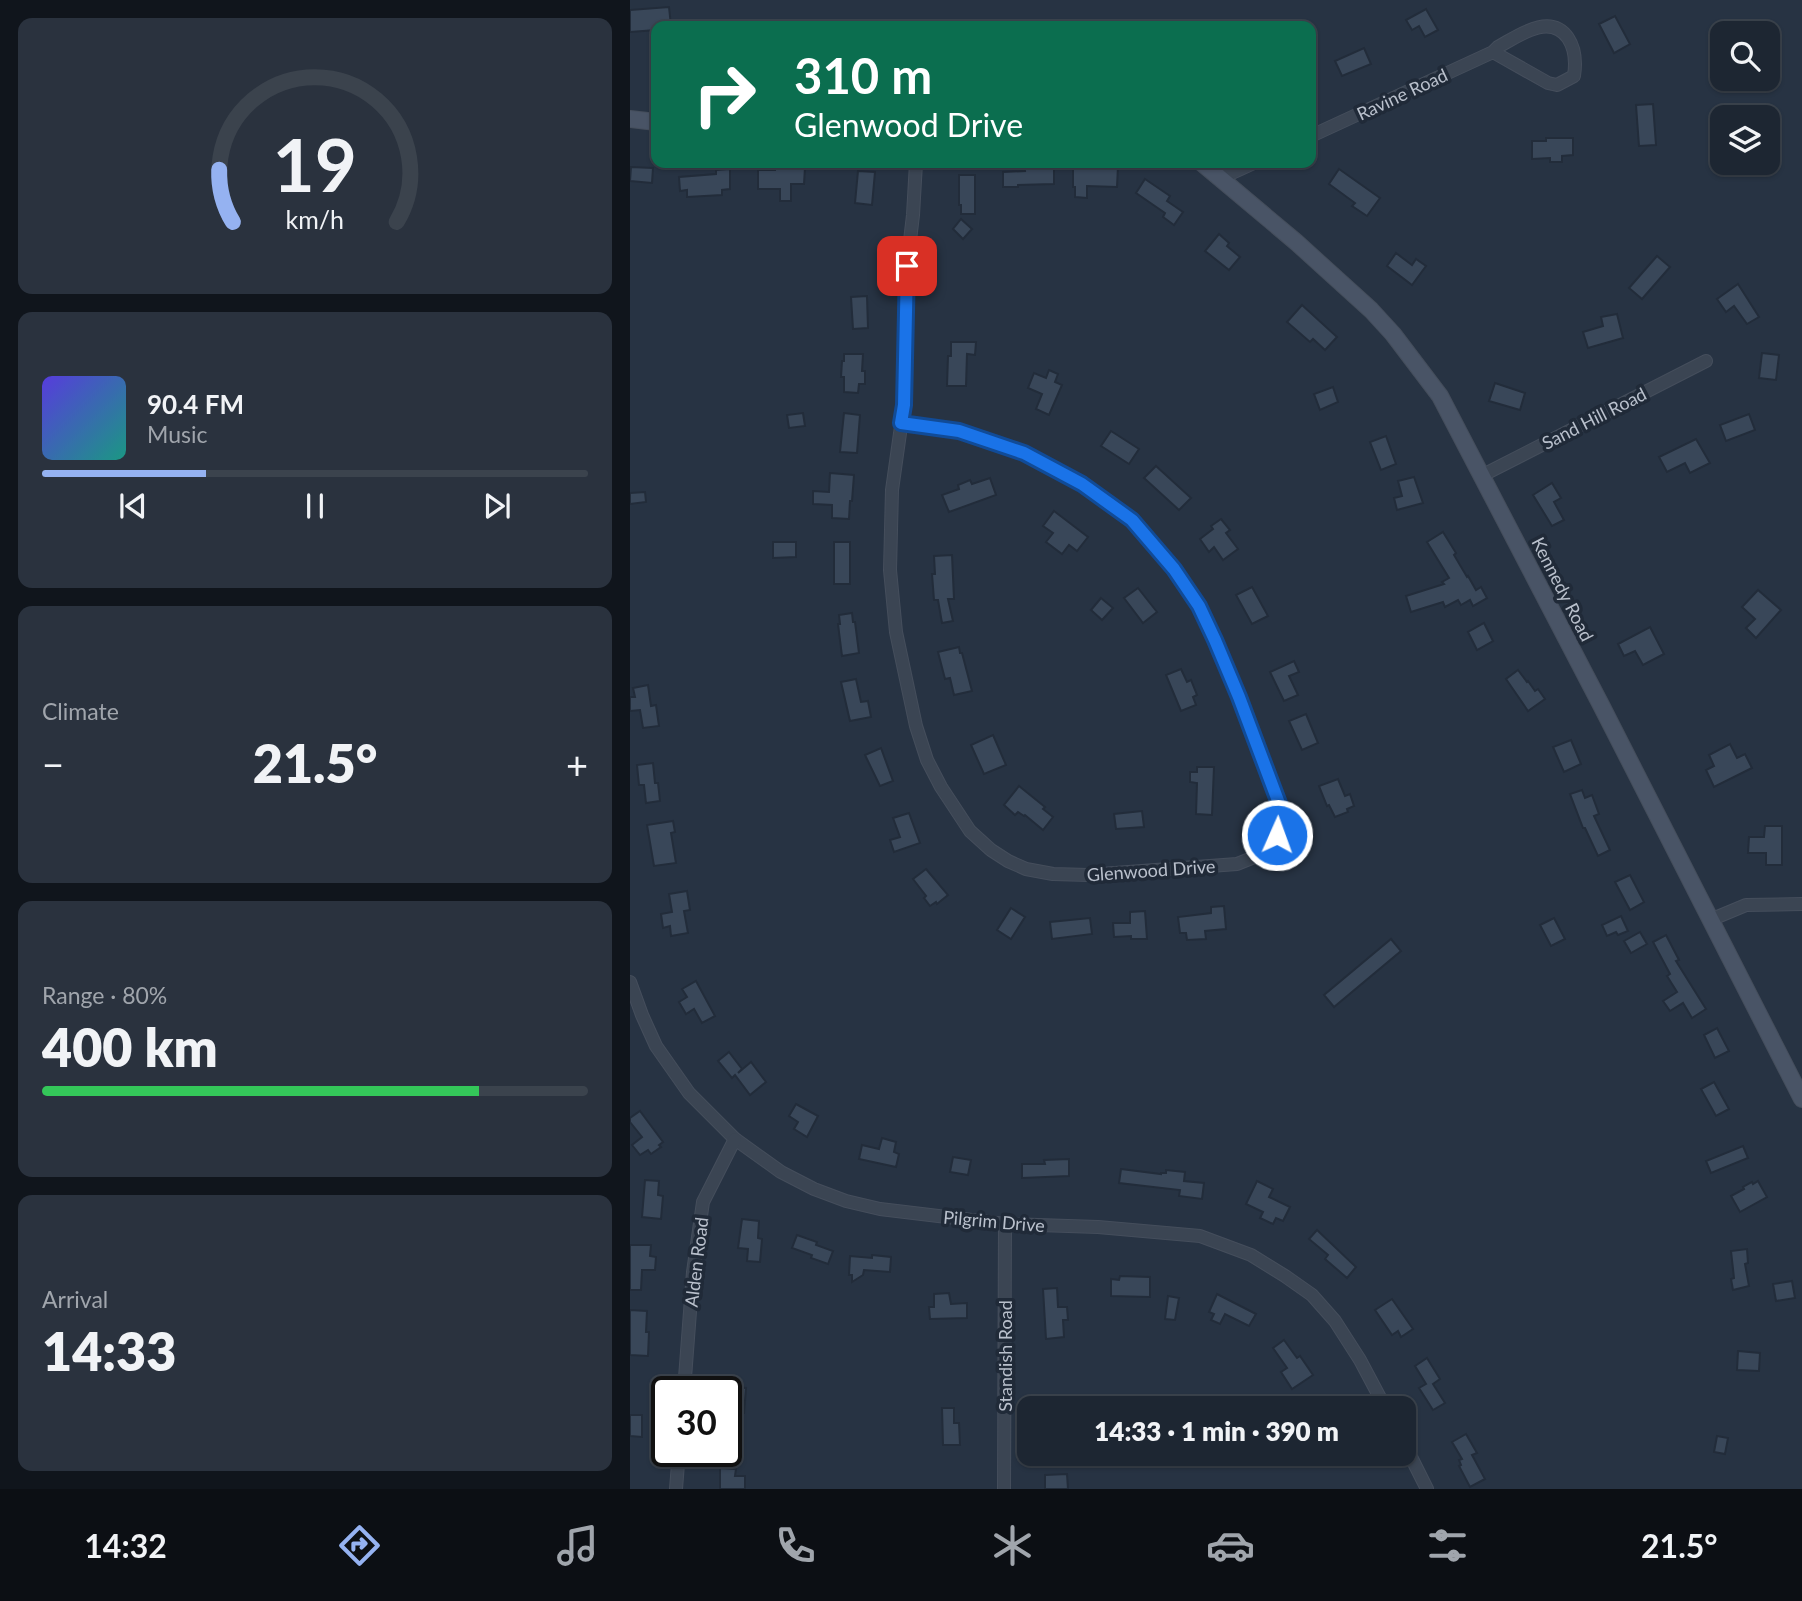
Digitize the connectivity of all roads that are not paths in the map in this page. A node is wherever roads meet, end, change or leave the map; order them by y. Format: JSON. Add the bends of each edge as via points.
{"nodes":[{"id":1,"x":1493,"y":52,"type":"junction"},
{"id":2,"x":630,"y":119,"type":"edge"},
{"id":3,"x":651,"y":121,"type":"edge"},
{"id":4,"x":1316,"y":134,"type":"edge"},
{"id":5,"x":916,"y":168,"type":"edge"},
{"id":6,"x":1208,"y":168,"type":"edge"},
{"id":7,"x":1243,"y":168,"type":"edge"},
{"id":8,"x":1221,"y":178,"type":"junction"},
{"id":9,"x":1706,"y":361,"type":"dead end"},
{"id":10,"x":901,"y":423,"type":"junction"},
{"id":11,"x":1483,"y":475,"type":"junction"},
{"id":12,"x":1802,"y":904,"type":"edge"},
{"id":13,"x":1710,"y":920,"type":"junction"},
{"id":14,"x":630,"y":982,"type":"edge"},
{"id":15,"x":636,"y":1016,"type":"edge"},
{"id":16,"x":1802,"y":1099,"type":"edge"},
{"id":17,"x":735,"y":1139,"type":"junction"},
{"id":18,"x":1005,"y":1224,"type":"junction"},
{"id":19,"x":685,"y":1376,"type":"edge"},
{"id":20,"x":1379,"y":1396,"type":"edge"},
{"id":21,"x":1416,"y":1466,"type":"edge"},
{"id":22,"x":678,"y":1467,"type":"edge"},
{"id":23,"x":676,"y":1489,"type":"edge"},
{"id":24,"x":1004,"y":1489,"type":"edge"},
{"id":25,"x":1427,"y":1489,"type":"edge"}],
"edges":[{"from":1,"to":1,"type":"street","name":"Ravine Road","via":[[1536,27],[1558,28],[1573,46],[1574,76],[1557,85],[1548,83]]},
{"from":1,"to":4,"type":"street","name":"Ravine Road"},
{"from":2,"to":3,"type":"street"},
{"from":5,"to":10,"type":"street","name":"Glenwood Drive"},
{"from":6,"to":8,"type":"street","name":"Kennedy Road"},
{"from":7,"to":8,"type":"street"},
{"from":8,"to":11,"type":"street","name":"Kennedy Road","via":[[1349,289],[1393,334],[1440,396]]},
{"from":9,"to":11,"type":"street","name":"Sand Hill Road"},
{"from":10,"to":10,"type":"street","name":"Glenwood Drive","via":[[892,490],[890,570],[895,632],[927,761],[970,831],[1008,861],[1053,874],[1237,864],[1257,856],[1277,835],[1280,806],[1215,640],[1174,569],[1132,520],[1082,484],[1024,453],[959,431]]},
{"from":11,"to":13,"type":"street","name":"Kennedy Road"},
{"from":12,"to":13,"type":"street","via":[[1746,905]]},
{"from":13,"to":16,"type":"street","name":"Kennedy Road"},
{"from":14,"to":15,"type":"street","name":"Pilgrim Drive"},
{"from":15,"to":17,"type":"street","name":"Pilgrim Drive","via":[[688,1093]]},
{"from":17,"to":18,"type":"street","name":"Pilgrim Drive","via":[[780,1172],[846,1201]]},
{"from":17,"to":19,"type":"street","name":"Alden Road","via":[[704,1202]]},
{"from":18,"to":20,"type":"street","name":"Pilgrim Drive","via":[[1200,1236],[1251,1255],[1312,1295],[1360,1360]]},
{"from":18,"to":24,"type":"street","name":"Standish Road"},
{"from":21,"to":25,"type":"street"},
{"from":22,"to":23,"type":"street"}]}
